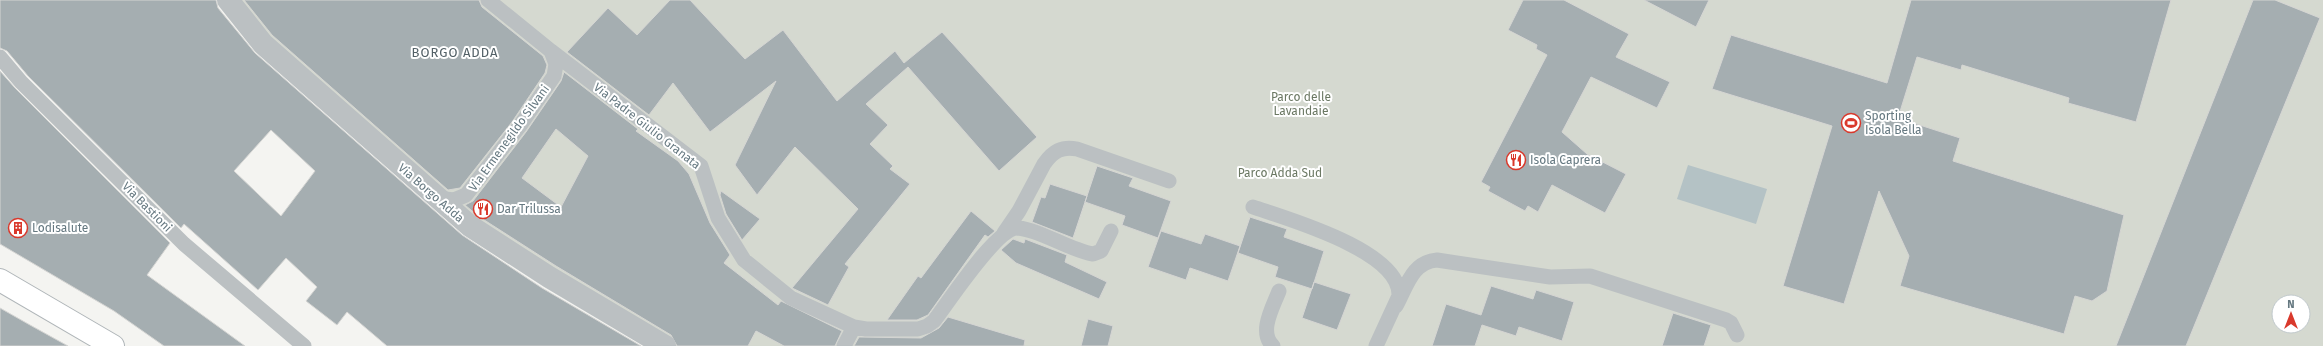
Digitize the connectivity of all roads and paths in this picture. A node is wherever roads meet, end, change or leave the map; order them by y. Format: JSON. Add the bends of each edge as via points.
{"nodes":[{"id":1,"x":228,"y":0,"type":"edge"},
{"id":2,"x":488,"y":0,"type":"edge"},
{"id":3,"x":551,"y":51,"type":"junction"},
{"id":4,"x":0,"y":57,"type":"edge"},
{"id":5,"x":1169,"y":181,"type":"dead end"},
{"id":6,"x":436,"y":198,"type":"junction"},
{"id":7,"x":1253,"y":207,"type":"dead end"},
{"id":8,"x":1111,"y":231,"type":"dead end"},
{"id":9,"x":1004,"y":233,"type":"junction"},
{"id":10,"x":0,"y":280,"type":"edge"},
{"id":11,"x":1279,"y":291,"type":"dead end"},
{"id":12,"x":1396,"y":306,"type":"junction"},
{"id":13,"x":854,"y":327,"type":"junction"},
{"id":14,"x":1737,"y":335,"type":"dead end"},
{"id":15,"x":113,"y":346,"type":"edge"},
{"id":16,"x":304,"y":346,"type":"edge"},
{"id":17,"x":665,"y":346,"type":"edge"},
{"id":18,"x":844,"y":346,"type":"edge"},
{"id":19,"x":1273,"y":346,"type":"edge"},
{"id":20,"x":1376,"y":346,"type":"edge"}],
"edges":[{"from":1,"to":6,"type":"street","name":"Via Borgo Adda","via":[[263,44]]},
{"from":2,"to":3,"type":"lane","name":"Via Padre Giulio Granata"},
{"from":3,"to":6,"type":"lane","name":"Via Ermenegildo Silvani","via":[[556,64],[554,76],[519,127],[466,195],[454,200]]},
{"from":3,"to":13,"type":"lane","name":"Via Padre Giulio Granata","via":[[701,166],[718,218],[744,260],[791,298]]},
{"from":4,"to":16,"type":"lane","name":"Via Bastioni","via":[[184,244]]},
{"from":5,"to":9,"type":"lane","name":"Via Padre Giulio Granata","via":[[1077,149],[1061,149],[1044,164]]},
{"from":6,"to":17,"type":"street","name":"Via Borgo Adda","via":[[476,231],[549,278]]},
{"from":7,"to":12,"type":"lane","via":[[1320,230],[1354,246],[1396,278],[1400,287]]},
{"from":8,"to":9,"type":"lane","via":[[1101,251],[1093,254],[1019,228]]},
{"from":9,"to":13,"type":"lane","name":"Via Padre Giulio Granata","via":[[976,263],[934,321],[927,326],[918,329],[880,330]]},
{"from":10,"to":15,"type":"street"},
{"from":11,"to":19,"type":"lane","via":[[1266,332],[1269,343]]},
{"from":12,"to":14,"type":"lane","via":[[1420,264],[1438,260],[1550,276],[1590,276],[1726,320],[1732,323]]},
{"from":12,"to":20,"type":"lane"},
{"from":13,"to":18,"type":"lane"}]}
